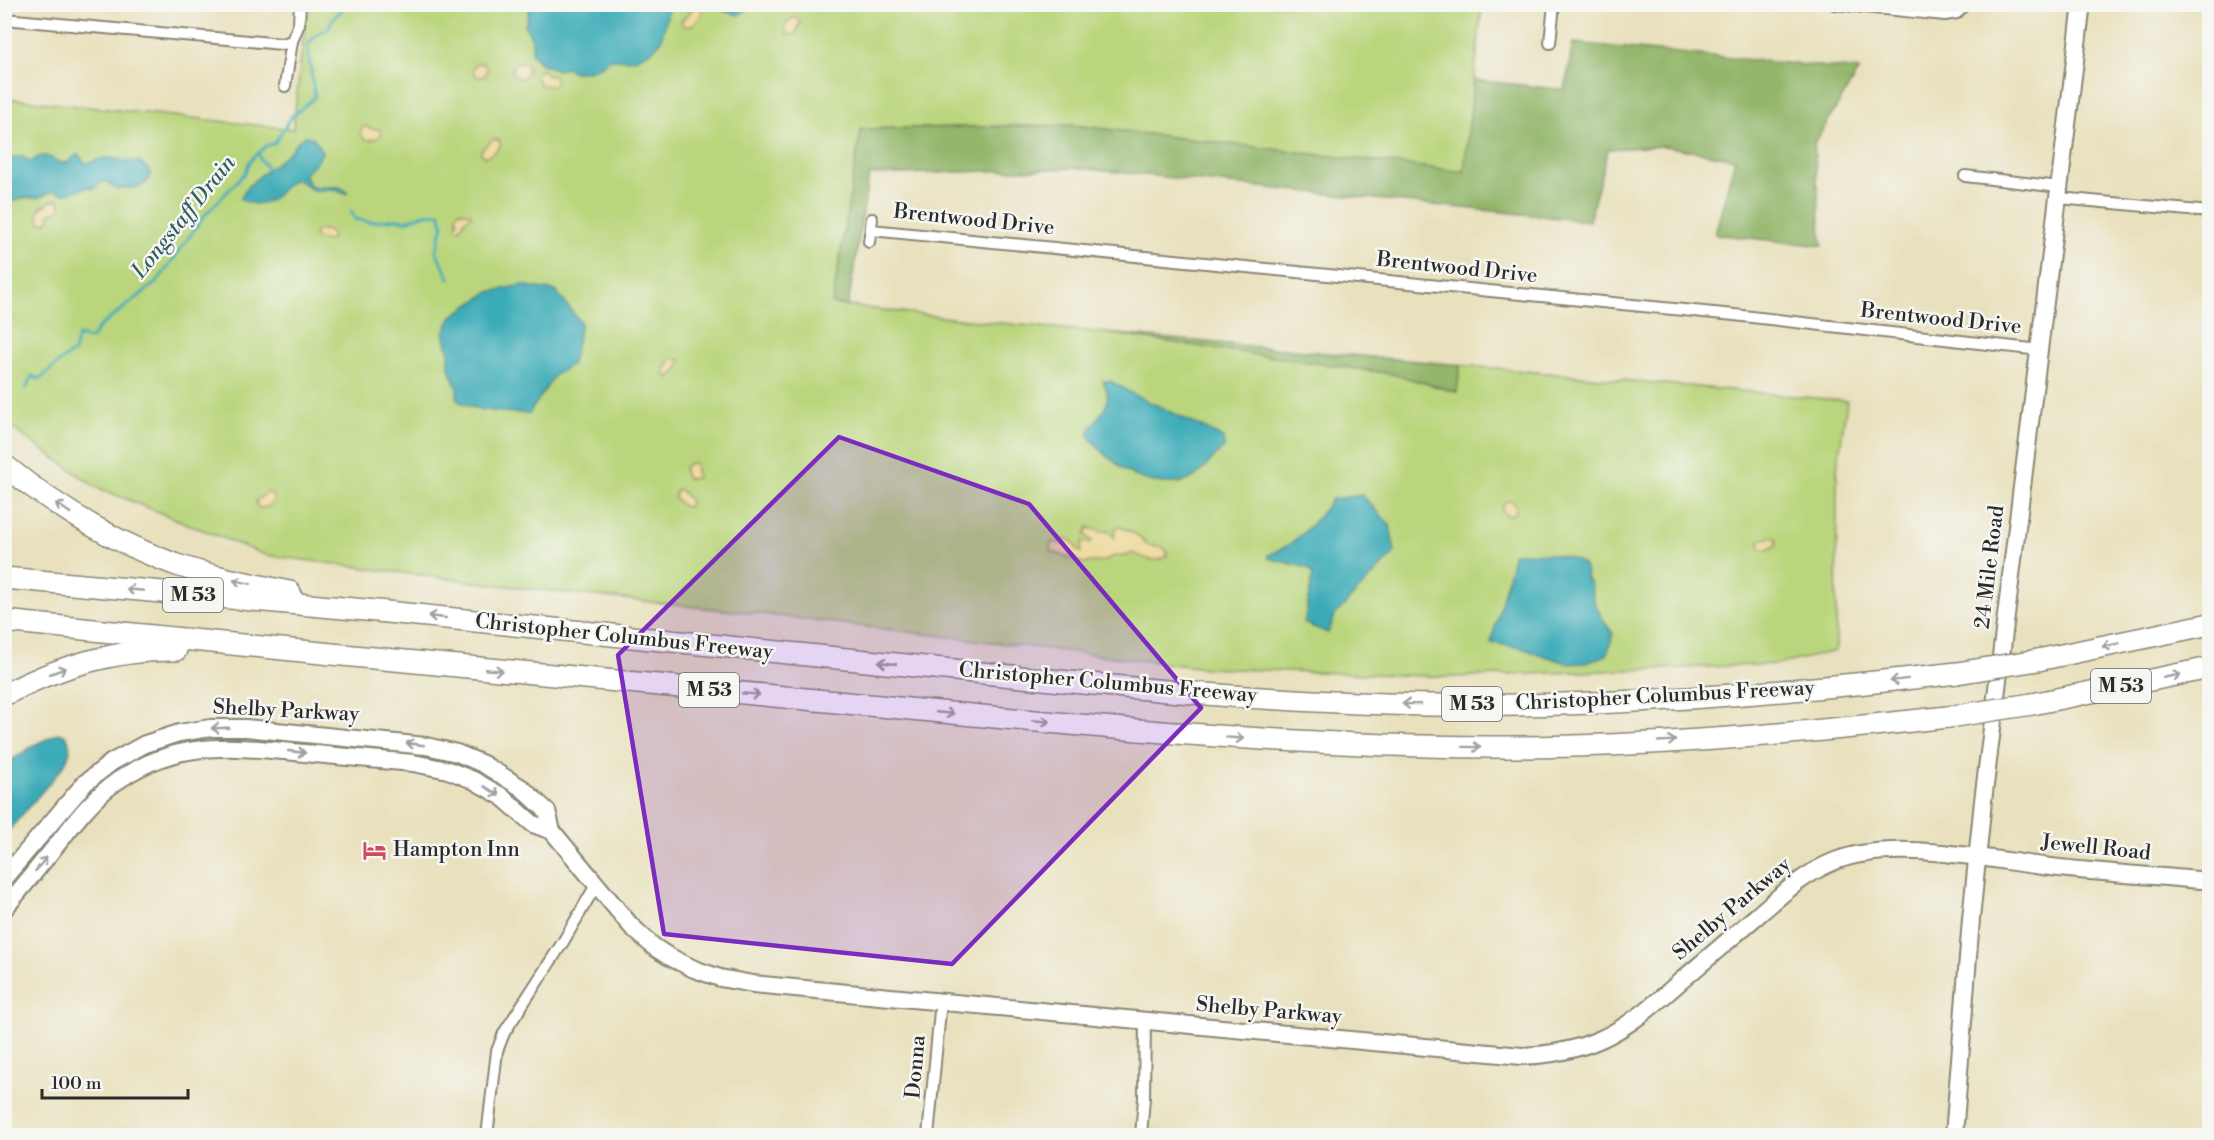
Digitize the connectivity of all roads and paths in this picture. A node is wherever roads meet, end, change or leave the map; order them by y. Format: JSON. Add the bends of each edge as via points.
{"nodes":[{"id":1,"x":300,"y":4,"type":"edge"},
{"id":2,"x":1554,"y":4,"type":"edge"},
{"id":3,"x":1834,"y":4,"type":"edge"},
{"id":4,"x":1965,"y":4,"type":"edge"},
{"id":5,"x":2082,"y":4,"type":"edge"},
{"id":6,"x":4,"y":19,"type":"edge"},
{"id":7,"x":292,"y":41,"type":"junction"},
{"id":8,"x":1550,"y":43,"type":"dead end"},
{"id":9,"x":285,"y":86,"type":"dead end"},
{"id":10,"x":1965,"y":176,"type":"dead end"},
{"id":11,"x":2060,"y":193,"type":"junction"},
{"id":12,"x":2210,"y":212,"type":"edge"},
{"id":13,"x":869,"y":242,"type":"dead end"},
{"id":14,"x":2040,"y":350,"type":"junction"},
{"id":15,"x":4,"y":465,"type":"edge"},
{"id":16,"x":4,"y":578,"type":"edge"},
{"id":17,"x":382,"y":612,"type":"junction"},
{"id":18,"x":4,"y":621,"type":"edge"},
{"id":19,"x":2210,"y":624,"type":"edge"},
{"id":20,"x":335,"y":655,"type":"junction"},
{"id":21,"x":2210,"y":668,"type":"edge"},
{"id":22,"x":4,"y":695,"type":"edge"},
{"id":23,"x":457,"y":753,"type":"junction"},
{"id":24,"x":439,"y":768,"type":"junction"},
{"id":25,"x":552,"y":831,"type":"junction"},
{"id":26,"x":1978,"y":857,"type":"junction"},
{"id":27,"x":4,"y":879,"type":"edge"},
{"id":28,"x":2210,"y":881,"type":"edge"},
{"id":29,"x":596,"y":885,"type":"junction"},
{"id":30,"x":4,"y":909,"type":"edge"},
{"id":31,"x":941,"y":1001,"type":"junction"},
{"id":32,"x":1145,"y":1022,"type":"junction"},
{"id":33,"x":487,"y":1136,"type":"edge"},
{"id":34,"x":928,"y":1136,"type":"edge"},
{"id":35,"x":1141,"y":1136,"type":"edge"},
{"id":36,"x":1954,"y":1136,"type":"edge"}],
"edges":[{"from":1,"to":7,"type":"street"},
{"from":2,"to":8,"type":"street"},
{"from":3,"to":4,"type":"street","via":[[1945,15],[1957,13]]},
{"from":5,"to":11,"type":"street","name":"24 Mile Road"},
{"from":6,"to":7,"type":"street","via":[[282,44]]},
{"from":7,"to":9,"type":"street"},
{"from":10,"to":11,"type":"street"},
{"from":11,"to":12,"type":"street"},
{"from":11,"to":14,"type":"street","name":"24 Mile Road"},
{"from":13,"to":14,"type":"street","name":"Brentwood Drive","via":[[871,224]]},
{"from":14,"to":26,"type":"street","name":"24 Mile Road"},
{"from":17,"to":15,"type":"highway","one_way":true,"via":[[226,579],[176,564],[95,528]]},
{"from":17,"to":16,"type":"highway","name":"Christopher Columbus Freeway","number":"M 53","one_way":true},
{"from":19,"to":17,"type":"highway","name":"Christopher Columbus Freeway","number":"M 53","one_way":true,"bridge":true,"via":[[2038,660],[1828,687],[1660,700],[1389,704],[1186,692]]},
{"from":18,"to":20,"type":"highway","name":"Christopher Columbus Freeway","number":"M 53"},
{"from":20,"to":21,"type":"highway","name":"Christopher Columbus Freeway","number":"M 53","one_way":true,"bridge":true,"via":[[1141,731],[1365,745],[1493,747],[1744,737],[1948,717]]},
{"from":22,"to":20,"type":"highway","one_way":true,"via":[[68,667],[155,650]]},
{"from":23,"to":24,"type":"street","via":[[452,764]]},
{"from":23,"to":25,"type":"street","name":"Shelby Parkway","via":[[495,770],[528,793],[547,811]]},
{"from":23,"to":27,"type":"street","name":"Shelby Parkway","one_way":true,"via":[[392,741],[246,728],[179,733],[137,748],[98,771],[70,798]]},
{"from":24,"to":25,"type":"street","name":"Shelby Parkway","one_way":true,"via":[[480,784],[533,824]]},
{"from":30,"to":24,"type":"street","name":"Shelby Parkway","one_way":true,"via":[[108,788],[173,754],[210,747],[246,747]]},
{"from":25,"to":29,"type":"street","name":"Shelby Parkway"},
{"from":26,"to":28,"type":"street","name":"Jewell Road"},
{"from":26,"to":32,"type":"street","name":"Shelby Parkway","via":[[1880,851],[1847,856],[1826,865],[1789,888],[1632,1021],[1598,1040],[1557,1053],[1502,1055]]},
{"from":26,"to":36,"type":"street","name":"24 Mile Road"},
{"from":29,"to":31,"type":"street","name":"Shelby Parkway","via":[[654,947],[707,974],[753,984]]},
{"from":29,"to":33,"type":"street","via":[[504,1033],[492,1079]]},
{"from":31,"to":32,"type":"street","name":"Shelby Parkway"},
{"from":31,"to":34,"type":"street","name":"Donna"},
{"from":32,"to":35,"type":"street"}]}
